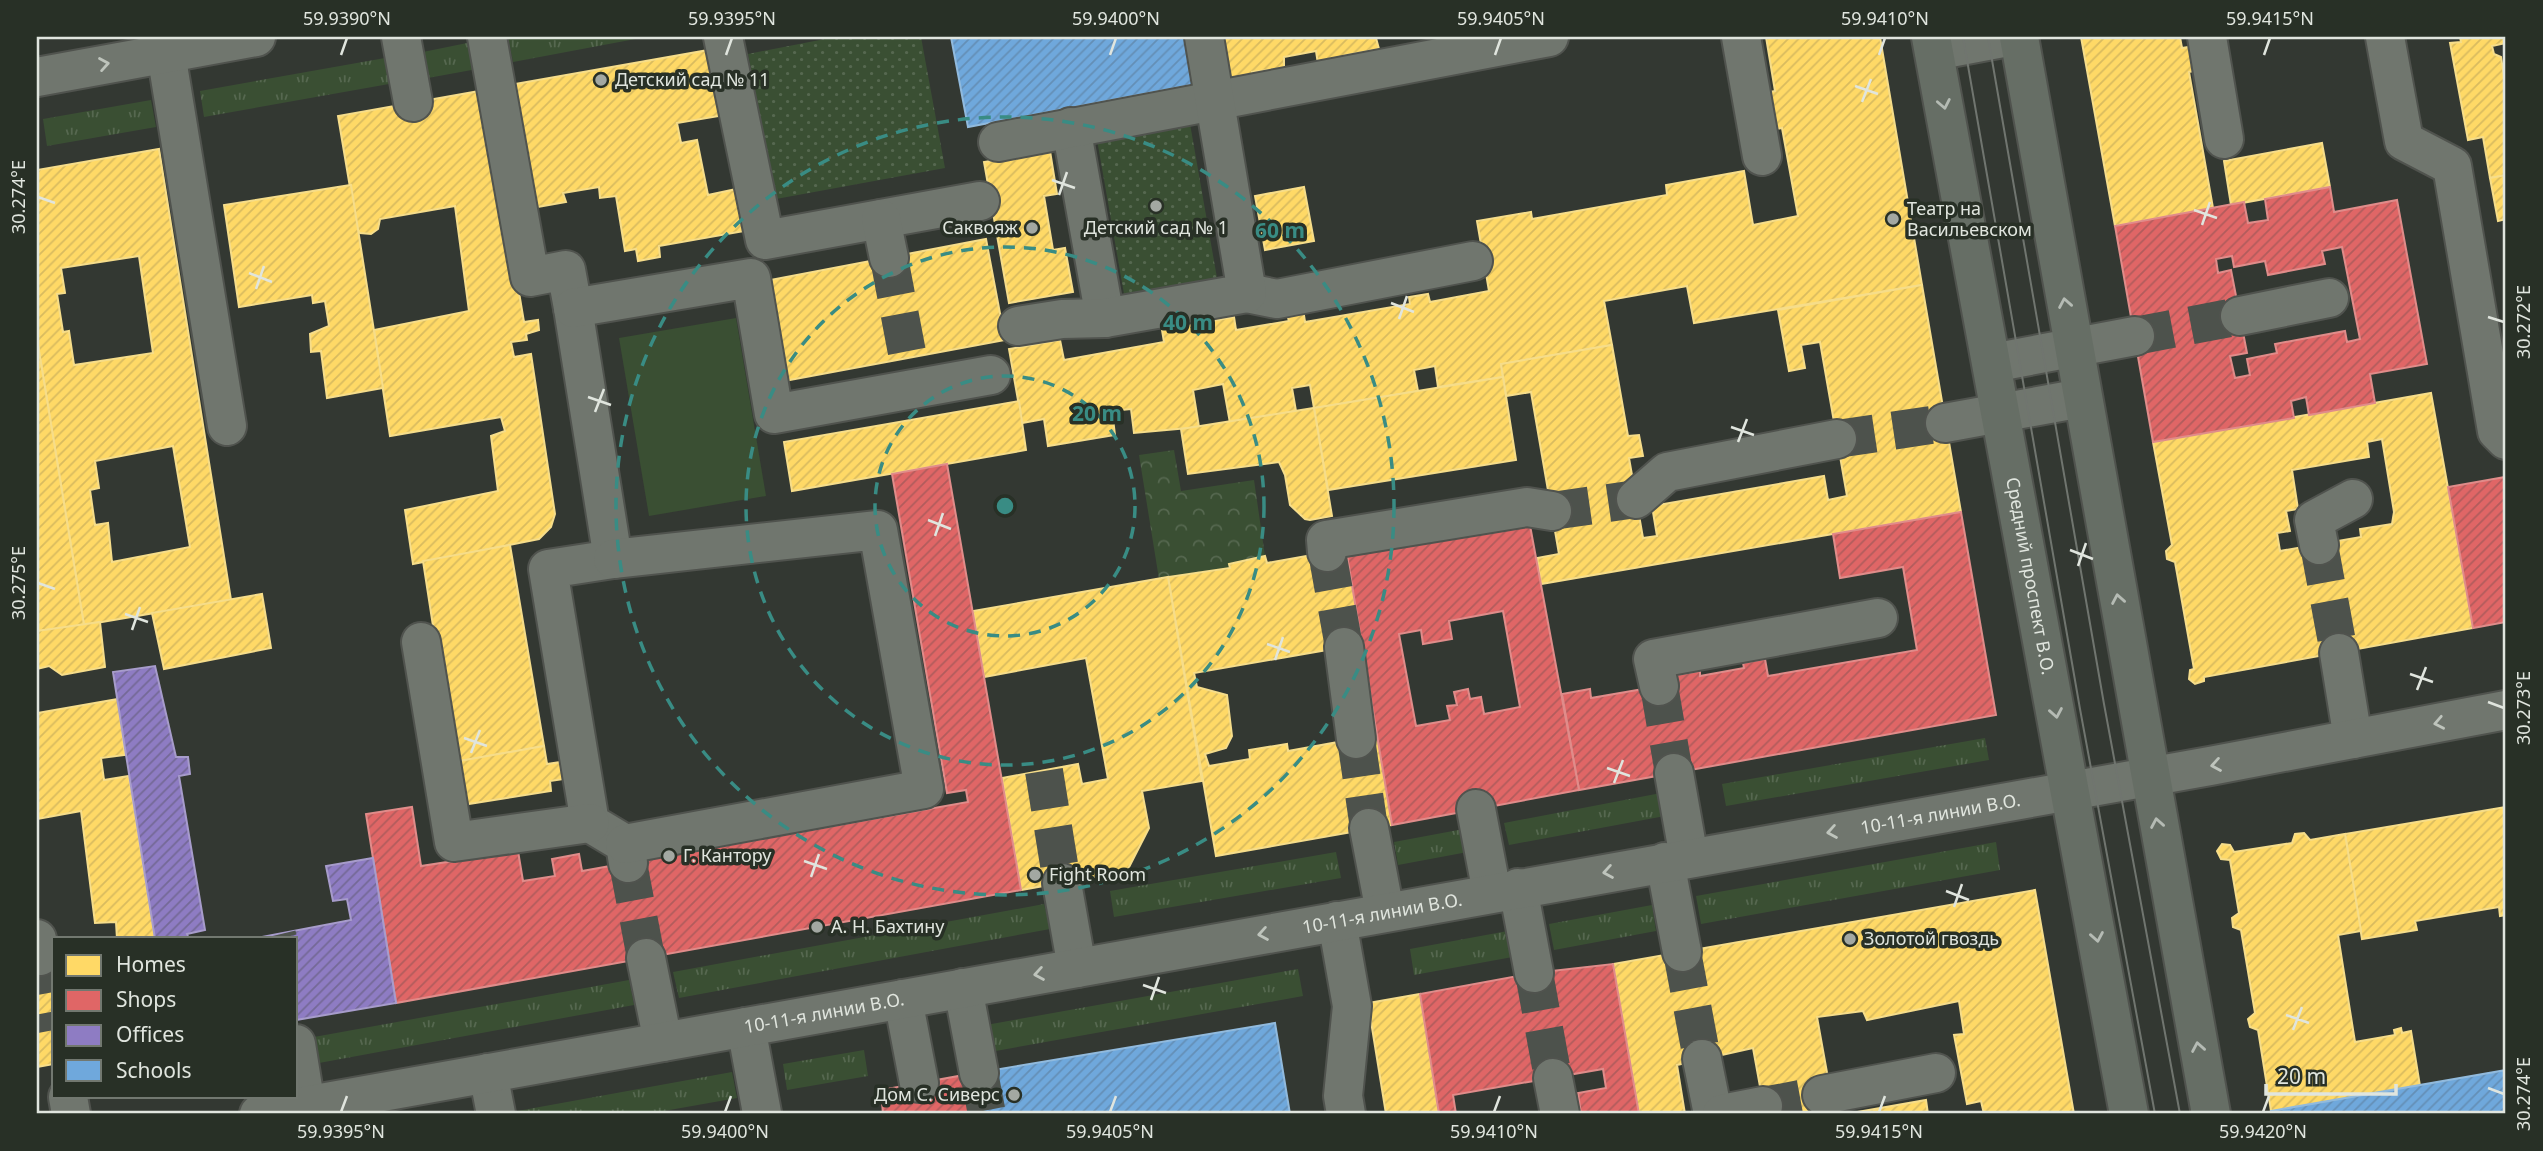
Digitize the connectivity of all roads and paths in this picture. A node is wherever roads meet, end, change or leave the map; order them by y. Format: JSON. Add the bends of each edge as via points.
{"nodes":[{"id":1,"x":256,"y":37,"type":"edge"},
{"id":2,"x":401,"y":37,"type":"edge"},
{"id":3,"x":486,"y":37,"type":"edge"},
{"id":4,"x":723,"y":37,"type":"edge"},
{"id":5,"x":1204,"y":37,"type":"edge"},
{"id":6,"x":1549,"y":37,"type":"edge"},
{"id":7,"x":1741,"y":37,"type":"edge"},
{"id":8,"x":2008,"y":37,"type":"edge"},
{"id":9,"x":2019,"y":37,"type":"edge"},
{"id":10,"x":2207,"y":37,"type":"edge"},
{"id":11,"x":2385,"y":37,"type":"edge"},
{"id":12,"x":1933,"y":44,"type":"edge"},
{"id":13,"x":166,"y":53,"type":"junction"},
{"id":14,"x":37,"y":73,"type":"edge"},
{"id":15,"x":1214,"y":99,"type":"junction"},
{"id":16,"x":413,"y":102,"type":"dead end"},
{"id":17,"x":1071,"y":127,"type":"junction"},
{"id":18,"x":2224,"y":139,"type":"dead end"},
{"id":19,"x":998,"y":142,"type":"dead end"},
{"id":20,"x":1762,"y":156,"type":"dead end"},
{"id":21,"x":980,"y":201,"type":"dead end"},
{"id":22,"x":881,"y":219,"type":"junction"},
{"id":23,"x":889,"y":258,"type":"tunnel mouth"},
{"id":24,"x":1474,"y":261,"type":"dead end"},
{"id":25,"x":1247,"y":293,"type":"junction"},
{"id":26,"x":2329,"y":298,"type":"dead end"},
{"id":27,"x":573,"y":308,"type":"junction"},
{"id":28,"x":2239,"y":316,"type":"tunnel mouth"},
{"id":29,"x":1105,"y":318,"type":"junction"},
{"id":30,"x":1018,"y":326,"type":"dead end"},
{"id":31,"x":2134,"y":336,"type":"tunnel mouth"},
{"id":32,"x":2073,"y":348,"type":"junction"},
{"id":33,"x":1992,"y":363,"type":"junction"},
{"id":34,"x":991,"y":375,"type":"dead end"},
{"id":35,"x":2082,"y":398,"type":"junction"},
{"id":36,"x":2001,"y":413,"type":"junction"},
{"id":37,"x":1945,"y":423,"type":"tunnel mouth"},
{"id":38,"x":227,"y":426,"type":"dead end"},
{"id":39,"x":1837,"y":439,"type":"tunnel mouth"},
{"id":40,"x":2506,"y":440,"type":"edge"},
{"id":41,"x":1636,"y":499,"type":"tunnel mouth"},
{"id":42,"x":2353,"y":499,"type":"dead end"},
{"id":43,"x":1552,"y":511,"type":"tunnel mouth"},
{"id":44,"x":2319,"y":545,"type":"tunnel mouth"},
{"id":45,"x":1328,"y":552,"type":"dead end"},
{"id":46,"x":613,"y":559,"type":"junction"},
{"id":47,"x":1878,"y":618,"type":"dead end"},
{"id":48,"x":421,"y":642,"type":"dead end"},
{"id":49,"x":1344,"y":647,"type":"tunnel mouth"},
{"id":50,"x":2339,"y":653,"type":"tunnel mouth"},
{"id":51,"x":1659,"y":686,"type":"tunnel mouth"},
{"id":52,"x":2506,"y":710,"type":"edge"},
{"id":53,"x":1356,"y":739,"type":"tunnel mouth"},
{"id":54,"x":2353,"y":739,"type":"junction"},
{"id":55,"x":1674,"y":774,"type":"tunnel mouth"},
{"id":56,"x":2149,"y":776,"type":"junction"},
{"id":57,"x":2070,"y":790,"type":"junction"},
{"id":58,"x":1476,"y":809,"type":"dead end"},
{"id":59,"x":590,"y":823,"type":"junction"},
{"id":60,"x":1369,"y":828,"type":"tunnel mouth"},
{"id":61,"x":1677,"y":860,"type":"junction"},
{"id":62,"x":1075,"y":881,"type":"tunnel mouth"},
{"id":63,"x":1505,"y":891,"type":"junction"},
{"id":64,"x":1385,"y":912,"type":"junction"},
{"id":65,"x":1337,"y":921,"type":"junction"},
{"id":66,"x":1682,"y":952,"type":"tunnel mouth"},
{"id":67,"x":646,"y":958,"type":"tunnel mouth"},
{"id":68,"x":1090,"y":965,"type":"junction"},
{"id":69,"x":1534,"y":973,"type":"tunnel mouth"},
{"id":70,"x":963,"y":988,"type":"junction"},
{"id":71,"x":890,"y":1001,"type":"junction"},
{"id":72,"x":747,"y":1027,"type":"junction"},
{"id":73,"x":663,"y":1042,"type":"junction"},
{"id":74,"x":1702,"y":1059,"type":"tunnel mouth"},
{"id":75,"x":488,"y":1073,"type":"junction"},
{"id":76,"x":979,"y":1073,"type":"tunnel mouth"},
{"id":77,"x":1936,"y":1073,"type":"dead end"},
{"id":78,"x":906,"y":1086,"type":"dead end"},
{"id":79,"x":1822,"y":1095,"type":"tunnel mouth"},
{"id":80,"x":1763,"y":1106,"type":"tunnel mouth"},
{"id":81,"x":278,"y":1111,"type":"edge"},
{"id":82,"x":762,"y":1113,"type":"edge"},
{"id":83,"x":496,"y":1114,"type":"edge"},
{"id":84,"x":1346,"y":1114,"type":"edge"},
{"id":85,"x":1713,"y":1114,"type":"edge"},
{"id":86,"x":1722,"y":1114,"type":"edge"},
{"id":87,"x":2129,"y":1114,"type":"edge"},
{"id":88,"x":2211,"y":1114,"type":"edge"}],
"edges":[{"from":1,"to":13,"type":"street"},
{"from":2,"to":16,"type":"street"},
{"from":3,"to":27,"type":"street","via":[[530,277],[566,270]]},
{"from":4,"to":22,"type":"street","via":[[765,240]]},
{"from":5,"to":15,"type":"street"},
{"from":6,"to":15,"type":"street"},
{"from":7,"to":20,"type":"street"},
{"from":8,"to":12,"type":"street"},
{"from":32,"to":9,"type":"main road","one_way":true},
{"from":10,"to":18,"type":"street"},
{"from":11,"to":40,"type":"street","via":[[2404,141],[2452,166],[2497,431]]},
{"from":12,"to":33,"type":"main road","name":"Средний проспект В.О.","one_way":true},
{"from":14,"to":13,"type":"street","one_way":true},
{"from":13,"to":38,"type":"street"},
{"from":15,"to":17,"type":"street"},
{"from":15,"to":25,"type":"street"},
{"from":17,"to":19,"type":"street"},
{"from":17,"to":29,"type":"street"},
{"from":21,"to":22,"type":"street"},
{"from":22,"to":23,"type":"street"},
{"from":24,"to":25,"type":"street","via":[[1277,299]]},
{"from":25,"to":29,"type":"street"},
{"from":26,"to":28,"type":"street"},
{"from":27,"to":34,"type":"street","via":[[751,278],[774,414],[911,374]]},
{"from":27,"to":46,"type":"street"},
{"from":29,"to":30,"type":"street"},
{"from":31,"to":32,"type":"street"},
{"from":32,"to":33,"type":"street"},
{"from":32,"to":35,"type":"main road"},
{"from":33,"to":36,"type":"main road","name":"Средний проспект В.О."},
{"from":35,"to":36,"type":"street"},
{"from":56,"to":35,"type":"main road","one_way":true},
{"from":36,"to":37,"type":"street"},
{"from":36,"to":57,"type":"main road","name":"Средний проспект В.О.","one_way":true},
{"from":39,"to":41,"type":"street","via":[[1667,472]]},
{"from":42,"to":44,"type":"street","via":[[2314,520]]},
{"from":43,"to":45,"type":"street","via":[[1527,507],[1326,540]]},
{"from":46,"to":59,"type":"street","via":[[548,569]]},
{"from":46,"to":59,"type":"street","via":[[878,530],[924,789],[627,853]]},
{"from":47,"to":51,"type":"street","via":[[1653,659]]},
{"from":48,"to":59,"type":"street","via":[[454,842]]},
{"from":49,"to":53,"type":"street"},
{"from":50,"to":54,"type":"street"},
{"from":52,"to":54,"type":"street","name":"10-11-я линии В.О.","one_way":true},
{"from":54,"to":56,"type":"street","name":"10-11-я линии В.О.","one_way":true},
{"from":55,"to":61,"type":"street"},
{"from":56,"to":57,"type":"street","name":"10-11-я линии В.О."},
{"from":88,"to":56,"type":"main road","one_way":true},
{"from":57,"to":61,"type":"street","name":"10-11-я линии В.О.","one_way":true},
{"from":57,"to":87,"type":"main road","name":"Средний проспект В.О.","one_way":true},
{"from":58,"to":63,"type":"street"},
{"from":60,"to":64,"type":"street"},
{"from":61,"to":63,"type":"street","name":"10-11-я линии В.О.","one_way":true},
{"from":61,"to":66,"type":"street"},
{"from":62,"to":68,"type":"street"},
{"from":63,"to":64,"type":"street","name":"10-11-я линии В.О."},
{"from":63,"to":69,"type":"street"},
{"from":64,"to":65,"type":"street","name":"10-11-я линии В.О."},
{"from":65,"to":68,"type":"street","name":"10-11-я линии В.О.","one_way":true},
{"from":65,"to":84,"type":"street","via":[[1352,1006],[1343,1097]]},
{"from":67,"to":73,"type":"street"},
{"from":68,"to":70,"type":"street","name":"10-11-я линии В.О.","one_way":true},
{"from":70,"to":71,"type":"street","name":"10-11-я линии В.О."},
{"from":70,"to":76,"type":"street"},
{"from":71,"to":72,"type":"street","name":"10-11-я линии В.О."},
{"from":71,"to":78,"type":"street"},
{"from":72,"to":73,"type":"street","name":"10-11-я линии В.О."},
{"from":72,"to":82,"type":"street"},
{"from":73,"to":75,"type":"street","name":"10-11-я линии В.О."},
{"from":74,"to":85,"type":"street"},
{"from":75,"to":81,"type":"street","name":"10-11-я линии В.О."},
{"from":75,"to":83,"type":"street"},
{"from":77,"to":79,"type":"street"},
{"from":80,"to":86,"type":"street"}]}
